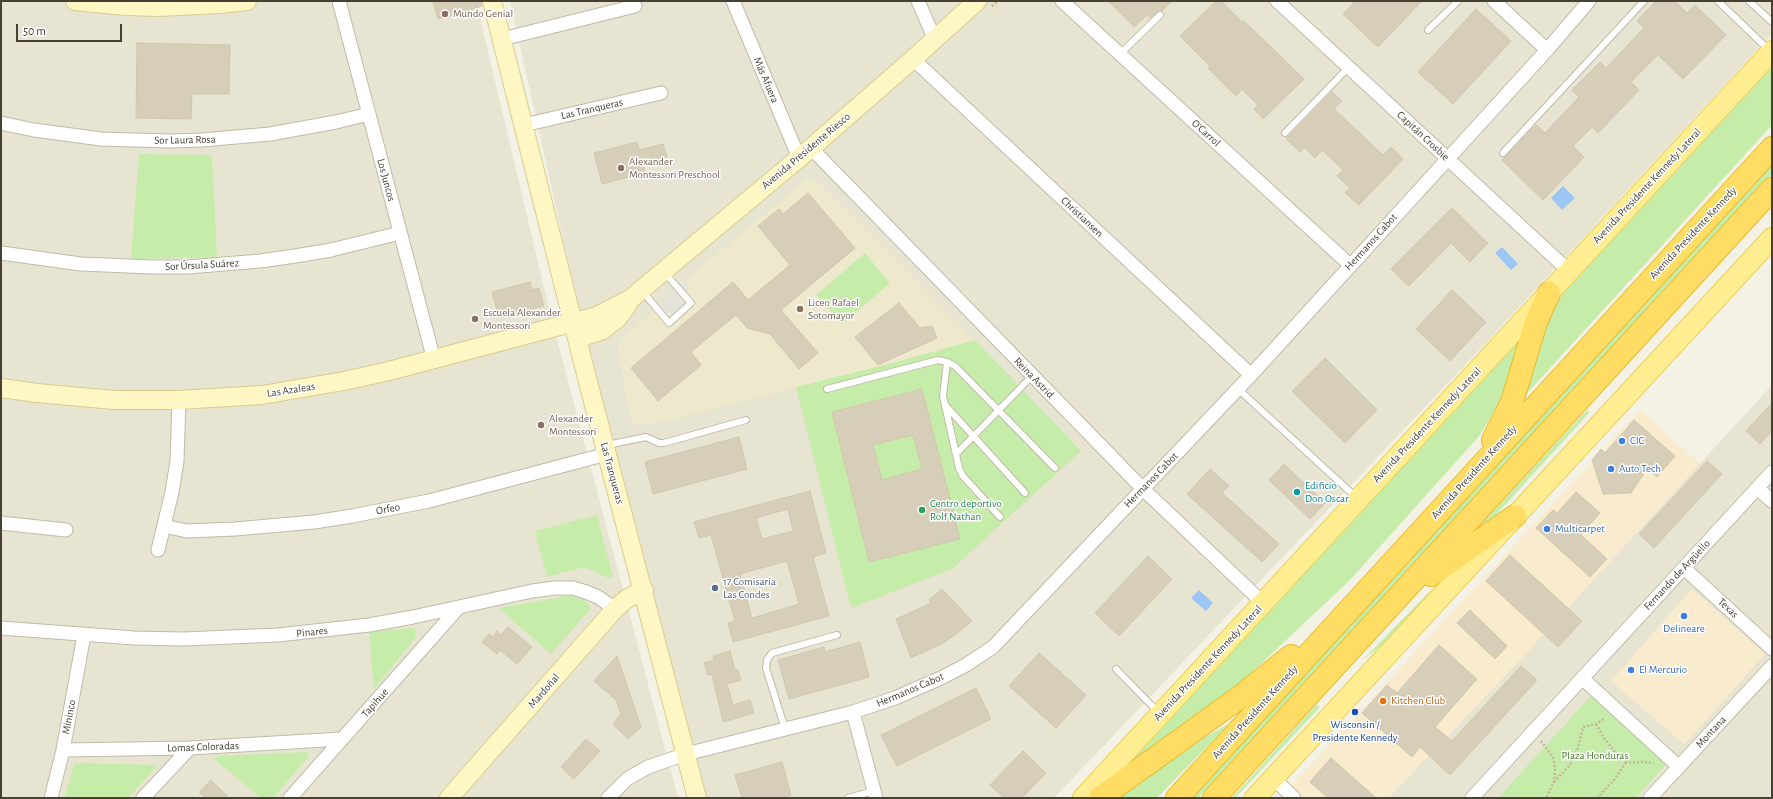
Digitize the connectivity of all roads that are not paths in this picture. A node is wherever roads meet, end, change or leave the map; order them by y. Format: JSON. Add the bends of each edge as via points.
{"nodes":[{"id":1,"x":75,"y":1,"type":"edge"},
{"id":2,"x":247,"y":1,"type":"edge"},
{"id":3,"x":339,"y":1,"type":"edge"},
{"id":4,"x":492,"y":1,"type":"edge"},
{"id":5,"x":733,"y":1,"type":"edge"},
{"id":6,"x":918,"y":1,"type":"edge"},
{"id":7,"x":977,"y":1,"type":"edge"},
{"id":8,"x":1062,"y":1,"type":"edge"},
{"id":9,"x":1277,"y":1,"type":"edge"},
{"id":10,"x":1458,"y":1,"type":"edge"},
{"id":11,"x":1494,"y":1,"type":"edge"},
{"id":12,"x":1589,"y":1,"type":"edge"},
{"id":13,"x":1644,"y":1,"type":"edge"},
{"id":14,"x":1718,"y":1,"type":"edge"},
{"id":15,"x":1749,"y":1,"type":"edge"},
{"id":16,"x":635,"y":6,"type":"dead end"},
{"id":17,"x":1160,"y":15,"type":"dead end"},
{"id":18,"x":1772,"y":22,"type":"edge"},
{"id":19,"x":1428,"y":30,"type":"dead end"},
{"id":20,"x":502,"y":39,"type":"junction"},
{"id":21,"x":934,"y":40,"type":"junction"},
{"id":22,"x":1547,"y":50,"type":"junction"},
{"id":23,"x":1772,"y":51,"type":"edge"},
{"id":24,"x":1120,"y":54,"type":"junction"},
{"id":25,"x":913,"y":59,"type":"junction"},
{"id":26,"x":1349,"y":67,"type":"junction"},
{"id":27,"x":661,"y":93,"type":"dead end"},
{"id":28,"x":369,"y":114,"type":"junction"},
{"id":29,"x":1,"y":123,"type":"edge"},
{"id":30,"x":524,"y":125,"type":"junction"},
{"id":31,"x":1285,"y":133,"type":"dead end"},
{"id":32,"x":1772,"y":148,"type":"edge"},
{"id":33,"x":805,"y":153,"type":"junction"},
{"id":34,"x":1503,"y":153,"type":"dead end"},
{"id":35,"x":1448,"y":158,"type":"junction"},
{"id":36,"x":1772,"y":189,"type":"edge"},
{"id":37,"x":400,"y":233,"type":"junction"},
{"id":38,"x":1772,"y":238,"type":"edge"},
{"id":39,"x":1,"y":253,"type":"edge"},
{"id":40,"x":1350,"y":264,"type":"junction"},
{"id":41,"x":664,"y":271,"type":"junction"},
{"id":42,"x":1569,"y":271,"type":"junction"},
{"id":43,"x":1548,"y":293,"type":"junction"},
{"id":44,"x":637,"y":294,"type":"junction"},
{"id":45,"x":576,"y":330,"type":"junction"},
{"id":46,"x":434,"y":360,"type":"junction"},
{"id":47,"x":947,"y":362,"type":"junction"},
{"id":48,"x":1251,"y":375,"type":"junction"},
{"id":49,"x":1032,"y":376,"type":"junction"},
{"id":50,"x":1,"y":388,"type":"edge"},
{"id":51,"x":827,"y":389,"type":"dead end"},
{"id":52,"x":1238,"y":389,"type":"junction"},
{"id":53,"x":179,"y":400,"type":"junction"},
{"id":54,"x":946,"y":405,"type":"junction"},
{"id":55,"x":1000,"y":410,"type":"junction"},
{"id":56,"x":746,"y":420,"type":"dead end"},
{"id":57,"x":974,"y":436,"type":"junction"},
{"id":58,"x":606,"y":450,"type":"junction"},
{"id":59,"x":956,"y":454,"type":"junction"},
{"id":60,"x":1055,"y":468,"type":"dead end"},
{"id":61,"x":1772,"y":472,"type":"edge"},
{"id":62,"x":1466,"y":481,"type":"junction"},
{"id":63,"x":1143,"y":488,"type":"junction"},
{"id":64,"x":1757,"y":488,"type":"junction"},
{"id":65,"x":1025,"y":494,"type":"dead end"},
{"id":66,"x":1358,"y":500,"type":"junction"},
{"id":67,"x":1772,"y":501,"type":"edge"},
{"id":68,"x":1515,"y":516,"type":"junction"},
{"id":69,"x":1000,"y":517,"type":"dead end"},
{"id":70,"x":1,"y":523,"type":"edge"},
{"id":71,"x":164,"y":526,"type":"junction"},
{"id":72,"x":66,"y":530,"type":"dead end"},
{"id":73,"x":158,"y":550,"type":"dead end"},
{"id":74,"x":1684,"y":568,"type":"junction"},
{"id":75,"x":644,"y":590,"type":"junction"},
{"id":76,"x":1263,"y":603,"type":"junction"},
{"id":77,"x":459,"y":607,"type":"junction"},
{"id":78,"x":615,"y":609,"type":"junction"},
{"id":79,"x":1384,"y":611,"type":"junction"},
{"id":80,"x":1344,"y":614,"type":"junction"},
{"id":81,"x":1,"y":628,"type":"edge"},
{"id":82,"x":84,"y":635,"type":"junction"},
{"id":83,"x":837,"y":635,"type":"dead end"},
{"id":84,"x":1772,"y":649,"type":"edge"},
{"id":85,"x":1772,"y":666,"type":"edge"},
{"id":86,"x":1116,"y":669,"type":"dead end"},
{"id":87,"x":1582,"y":678,"type":"junction"},
{"id":88,"x":854,"y":712,"type":"junction"},
{"id":89,"x":1160,"y":714,"type":"junction"},
{"id":90,"x":785,"y":729,"type":"junction"},
{"id":91,"x":342,"y":740,"type":"junction"},
{"id":92,"x":190,"y":748,"type":"junction"},
{"id":93,"x":63,"y":750,"type":"junction"},
{"id":94,"x":686,"y":754,"type":"junction"},
{"id":95,"x":1679,"y":767,"type":"junction"},
{"id":96,"x":1273,"y":778,"type":"junction"},
{"id":97,"x":875,"y":795,"type":"edge"},
{"id":98,"x":51,"y":798,"type":"edge"},
{"id":99,"x":143,"y":798,"type":"edge"},
{"id":100,"x":290,"y":798,"type":"edge"},
{"id":101,"x":449,"y":798,"type":"edge"},
{"id":102,"x":608,"y":798,"type":"edge"},
{"id":103,"x":697,"y":798,"type":"edge"},
{"id":104,"x":848,"y":798,"type":"edge"},
{"id":105,"x":1083,"y":798,"type":"edge"},
{"id":106,"x":1100,"y":798,"type":"edge"},
{"id":107,"x":1177,"y":798,"type":"edge"},
{"id":108,"x":1214,"y":798,"type":"edge"},
{"id":109,"x":1254,"y":798,"type":"edge"},
{"id":110,"x":1294,"y":798,"type":"edge"},
{"id":111,"x":1472,"y":798,"type":"edge"},
{"id":112,"x":1650,"y":798,"type":"edge"}],
"edges":[{"from":1,"to":2,"type":"main road","via":[[158,7]]},
{"from":3,"to":28,"type":"street","name":"Los Juncos"},
{"from":4,"to":20,"type":"main road","name":"Las Tranqueras"},
{"from":5,"to":33,"type":"street","name":"Más Afuera"},
{"from":6,"to":21,"type":"street"},
{"from":7,"to":21,"type":"main road","name":"Avenida Presidente Riesco"},
{"from":8,"to":24,"type":"street","name":"O'Carrol"},
{"from":9,"to":26,"type":"street","name":"Capitán Crosbie"},
{"from":10,"to":19,"type":"lane"},
{"from":11,"to":22,"type":"street"},
{"from":12,"to":22,"type":"street","name":"Hermanos Cabot"},
{"from":13,"to":34,"type":"lane"},
{"from":14,"to":23,"type":"lane"},
{"from":15,"to":18,"type":"lane"},
{"from":16,"to":20,"type":"street"},
{"from":17,"to":24,"type":"lane"},
{"from":20,"to":30,"type":"main road","name":"Las Tranqueras"},
{"from":21,"to":25,"type":"main road","name":"Avenida Presidente Riesco"},
{"from":22,"to":35,"type":"street","name":"Hermanos Cabot"},
{"from":23,"to":42,"type":"main road","name":"Avenida Presidente Kennedy Lateral"},
{"from":24,"to":40,"type":"street","name":"O'Carrol"},
{"from":25,"to":33,"type":"main road","name":"Avenida Presidente Riesco"},
{"from":25,"to":48,"type":"street","name":"Christiansen"},
{"from":26,"to":31,"type":"lane"},
{"from":26,"to":35,"type":"street","name":"Capitán Crosbie"},
{"from":27,"to":30,"type":"street","name":"Las Tranqueras"},
{"from":28,"to":29,"type":"street","name":"Sor Laura Rosa","via":[[270,134],[169,141],[94,138]]},
{"from":28,"to":37,"type":"street","name":"Los Juncos"},
{"from":30,"to":45,"type":"main road","name":"Las Tranqueras"},
{"from":32,"to":62,"type":"highway","name":"Avenida Presidente Kennedy"},
{"from":33,"to":41,"type":"main road","name":"Avenida Presidente Riesco"},
{"from":33,"to":49,"type":"street","name":"Reina Astrid"},
{"from":35,"to":40,"type":"street","name":"Hermanos Cabot"},
{"from":35,"to":42,"type":"street","name":"Capitán Crosbie"},
{"from":36,"to":79,"type":"highway"},
{"from":37,"to":39,"type":"street","name":"Sor Úrsula Suárez","via":[[295,256],[238,264],[188,267],[81,264]]},
{"from":37,"to":46,"type":"street","name":"Los Juncos"},
{"from":38,"to":68,"type":"main road"},
{"from":40,"to":48,"type":"street","name":"Hermanos Cabot"},
{"from":41,"to":44,"type":"main road","name":"Avenida Presidente Riesco"},
{"from":41,"to":44,"type":"lane","via":[[691,303],[669,323]]},
{"from":42,"to":43,"type":"main road","name":"Avenida Presidente Kennedy Lateral"},
{"from":43,"to":62,"type":"highway","via":[[1536,322],[1512,402],[1493,440]]},
{"from":43,"to":66,"type":"main road","name":"Avenida Presidente Kennedy Lateral"},
{"from":44,"to":45,"type":"main road","name":"Avenida Presidente Riesco"},
{"from":45,"to":46,"type":"main road","name":"Las Azaleas"},
{"from":45,"to":58,"type":"main road","name":"Las Tranqueras"},
{"from":46,"to":53,"type":"main road","name":"Las Azaleas","via":[[284,392]]},
{"from":47,"to":51,"type":"lane","via":[[938,360]]},
{"from":47,"to":54,"type":"lane","via":[[943,386]]},
{"from":47,"to":55,"type":"lane","via":[[956,366]]},
{"from":48,"to":52,"type":"street","name":"Hermanos Cabot"},
{"from":49,"to":55,"type":"lane"},
{"from":49,"to":63,"type":"street","name":"Reina Astrid"},
{"from":50,"to":53,"type":"main road","name":"Las Azaleas","via":[[94,399]]},
{"from":52,"to":63,"type":"street","name":"Hermanos Cabot"},
{"from":52,"to":66,"type":"lane"},
{"from":53,"to":71,"type":"street","via":[[177,460]]},
{"from":54,"to":57,"type":"lane"},
{"from":54,"to":59,"type":"lane"},
{"from":55,"to":57,"type":"lane"},
{"from":55,"to":60,"type":"lane"},
{"from":56,"to":58,"type":"lane","via":[[664,443],[646,437]]},
{"from":57,"to":59,"type":"lane"},
{"from":57,"to":65,"type":"lane"},
{"from":58,"to":71,"type":"street","name":"Orfeo","via":[[429,501],[352,516],[235,529],[187,531]]},
{"from":58,"to":75,"type":"main road","name":"Las Tranqueras"},
{"from":59,"to":69,"type":"lane","via":[[962,475]]},
{"from":61,"to":64,"type":"street","name":"Fernando de Argüello"},
{"from":62,"to":80,"type":"highway","name":"Avenida Presidente Kennedy"},
{"from":63,"to":76,"type":"street","name":"Reina Astrid"},
{"from":63,"to":88,"type":"street","name":"Hermanos Cabot","via":[[993,646],[966,665],[941,678],[896,698]]},
{"from":64,"to":67,"type":"street"},
{"from":64,"to":74,"type":"street","name":"Fernando de Argüello"},
{"from":66,"to":76,"type":"main road","name":"Avenida Presidente Kennedy Lateral"},
{"from":68,"to":79,"type":"highway","via":[[1443,565]]},
{"from":68,"to":96,"type":"main road"},
{"from":70,"to":72,"type":"street"},
{"from":71,"to":73,"type":"street"},
{"from":74,"to":84,"type":"street","name":"Texas"},
{"from":74,"to":87,"type":"street","name":"Fernando de Argüello"},
{"from":75,"to":78,"type":"main road","name":"Mardoñal","via":[[628,598]]},
{"from":75,"to":94,"type":"main road","name":"Las Tranqueras"},
{"from":76,"to":89,"type":"main road","name":"Avenida Presidente Kennedy Lateral"},
{"from":77,"to":78,"type":"street","name":"Pinares","via":[[532,591],[573,588],[598,596]]},
{"from":77,"to":82,"type":"street","name":"Pinares","via":[[368,625],[278,636],[183,639]]},
{"from":77,"to":91,"type":"street","name":"Tapihue"},
{"from":78,"to":101,"type":"main road","name":"Mardoñal"},
{"from":79,"to":108,"type":"highway"},
{"from":80,"to":106,"type":"highway","via":[[1240,697]]},
{"from":80,"to":107,"type":"highway","name":"Avenida Presidente Kennedy"},
{"from":81,"to":82,"type":"street","name":"Pinares"},
{"from":82,"to":93,"type":"street","name":"Mininco"},
{"from":83,"to":90,"type":"lane","via":[[772,653],[767,660],[766,668]]},
{"from":85,"to":95,"type":"street","name":"Montana"},
{"from":86,"to":89,"type":"lane"},
{"from":87,"to":95,"type":"street"},
{"from":87,"to":111,"type":"street","name":"Fernando de Argüello"},
{"from":88,"to":90,"type":"street","name":"Hermanos Cabot"},
{"from":88,"to":97,"type":"street"},
{"from":89,"to":105,"type":"main road","name":"Avenida Presidente Kennedy Lateral"},
{"from":90,"to":94,"type":"street","name":"Hermanos Cabot"},
{"from":91,"to":92,"type":"street","name":"Lomas Coloradas"},
{"from":91,"to":100,"type":"street","name":"Tapihue"},
{"from":92,"to":93,"type":"street","name":"Lomas Coloradas"},
{"from":92,"to":99,"type":"street"},
{"from":93,"to":98,"type":"street","name":"Mininco"},
{"from":94,"to":102,"type":"street","name":"Hermanos Cabot","via":[[638,772]]},
{"from":94,"to":103,"type":"main road","name":"Las Tranqueras"},
{"from":95,"to":112,"type":"street","name":"Montana"},
{"from":96,"to":109,"type":"main road"},
{"from":96,"to":110,"type":"street"},
{"from":97,"to":104,"type":"lane"}]}
